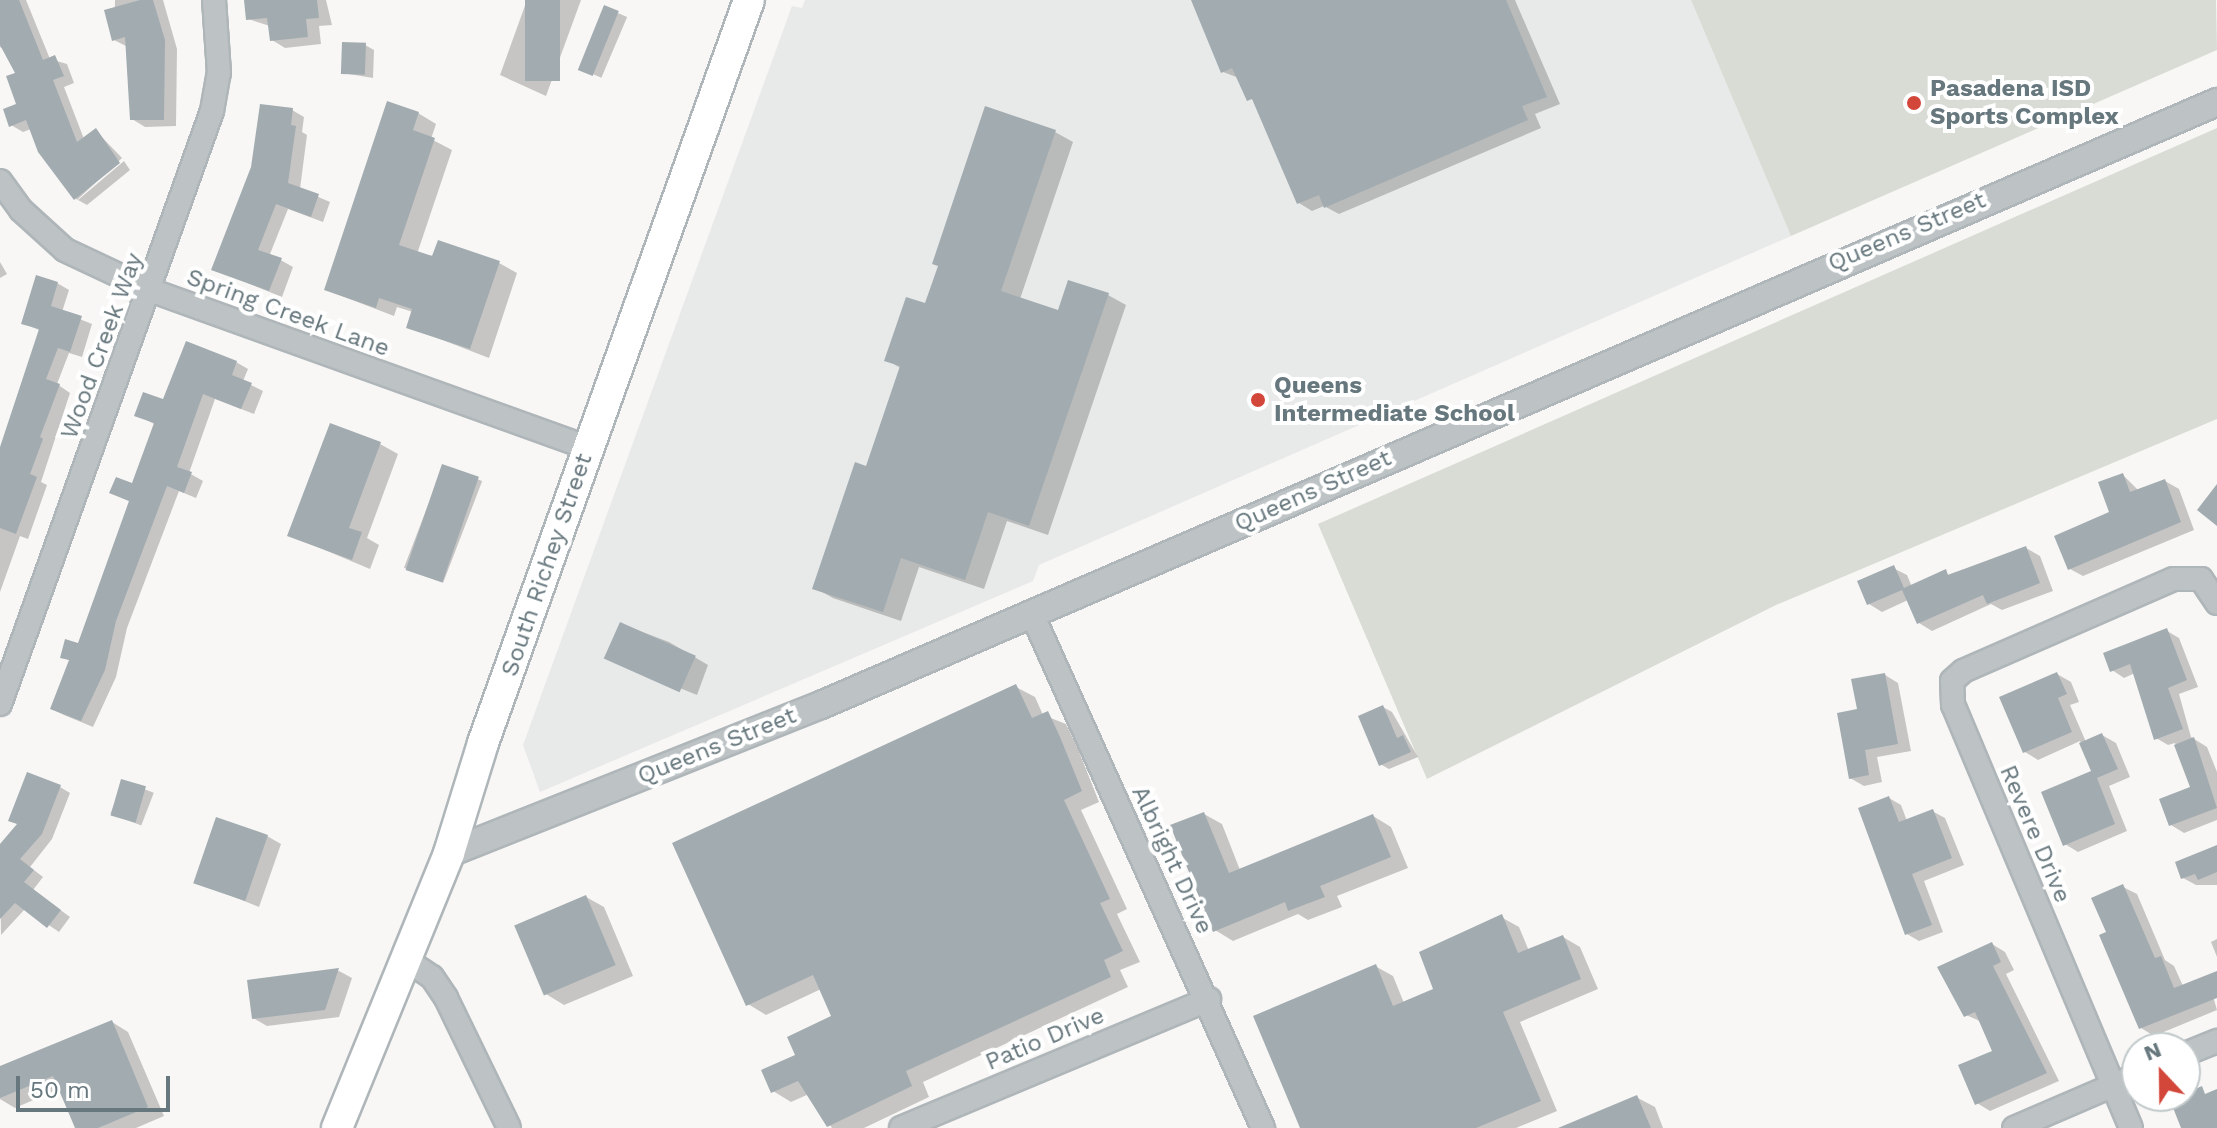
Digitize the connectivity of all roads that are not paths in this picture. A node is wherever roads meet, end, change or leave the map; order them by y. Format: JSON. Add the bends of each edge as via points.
{"nodes":[{"id":1,"x":214,"y":0,"type":"edge"},
{"id":2,"x":749,"y":0,"type":"edge"},
{"id":3,"x":2217,"y":102,"type":"edge"},
{"id":4,"x":0,"y":181,"type":"edge"},
{"id":5,"x":150,"y":290,"type":"junction"},
{"id":6,"x":588,"y":448,"type":"junction"},
{"id":7,"x":2217,"y":603,"type":"edge"},
{"id":8,"x":1032,"y":614,"type":"junction"},
{"id":9,"x":8,"y":663,"type":"edge"},
{"id":10,"x":0,"y":704,"type":"edge"},
{"id":11,"x":449,"y":853,"type":"junction"},
{"id":12,"x":405,"y":959,"type":"junction"},
{"id":13,"x":1209,"y":999,"type":"junction"},
{"id":14,"x":2121,"y":1081,"type":"edge"},
{"id":15,"x":2112,"y":1085,"type":"junction"},
{"id":16,"x":337,"y":1128,"type":"edge"},
{"id":17,"x":509,"y":1128,"type":"edge"},
{"id":18,"x":901,"y":1128,"type":"edge"},
{"id":19,"x":1263,"y":1128,"type":"edge"},
{"id":20,"x":2014,"y":1128,"type":"edge"},
{"id":21,"x":2131,"y":1128,"type":"edge"}],
"edges":[{"from":1,"to":5,"type":"street","name":"Wood Creek Way","via":[[219,73],[212,111]]},
{"from":2,"to":6,"type":"main road","name":"South Richey Street"},
{"from":3,"to":8,"type":"street","name":"Queens Street"},
{"from":4,"to":5,"type":"street","name":"Spring Creek Lane","via":[[21,210],[65,250]]},
{"from":5,"to":6,"type":"street","name":"Spring Creek Lane"},
{"from":5,"to":9,"type":"street","name":"Wood Creek Way"},
{"from":6,"to":11,"type":"main road","name":"South Richey Street"},
{"from":7,"to":15,"type":"street","name":"Revere Drive","via":[[2201,579],[2187,576],[1963,671],[1952,681],[1950,692]]},
{"from":8,"to":11,"type":"street","name":"Queens Street"},
{"from":8,"to":13,"type":"street","name":"Albright Drive"},
{"from":9,"to":10,"type":"street","name":"Wood Creek Way"},
{"from":11,"to":12,"type":"main road","name":"South Richey Street"},
{"from":12,"to":16,"type":"main road","name":"South Richey Street"},
{"from":12,"to":17,"type":"street","via":[[432,977],[446,998]]},
{"from":13,"to":18,"type":"street","name":"Patio Drive"},
{"from":13,"to":19,"type":"street","name":"Albright Drive"},
{"from":14,"to":15,"type":"street"},
{"from":15,"to":20,"type":"street"},
{"from":15,"to":21,"type":"street","name":"Revere Drive"}]}
